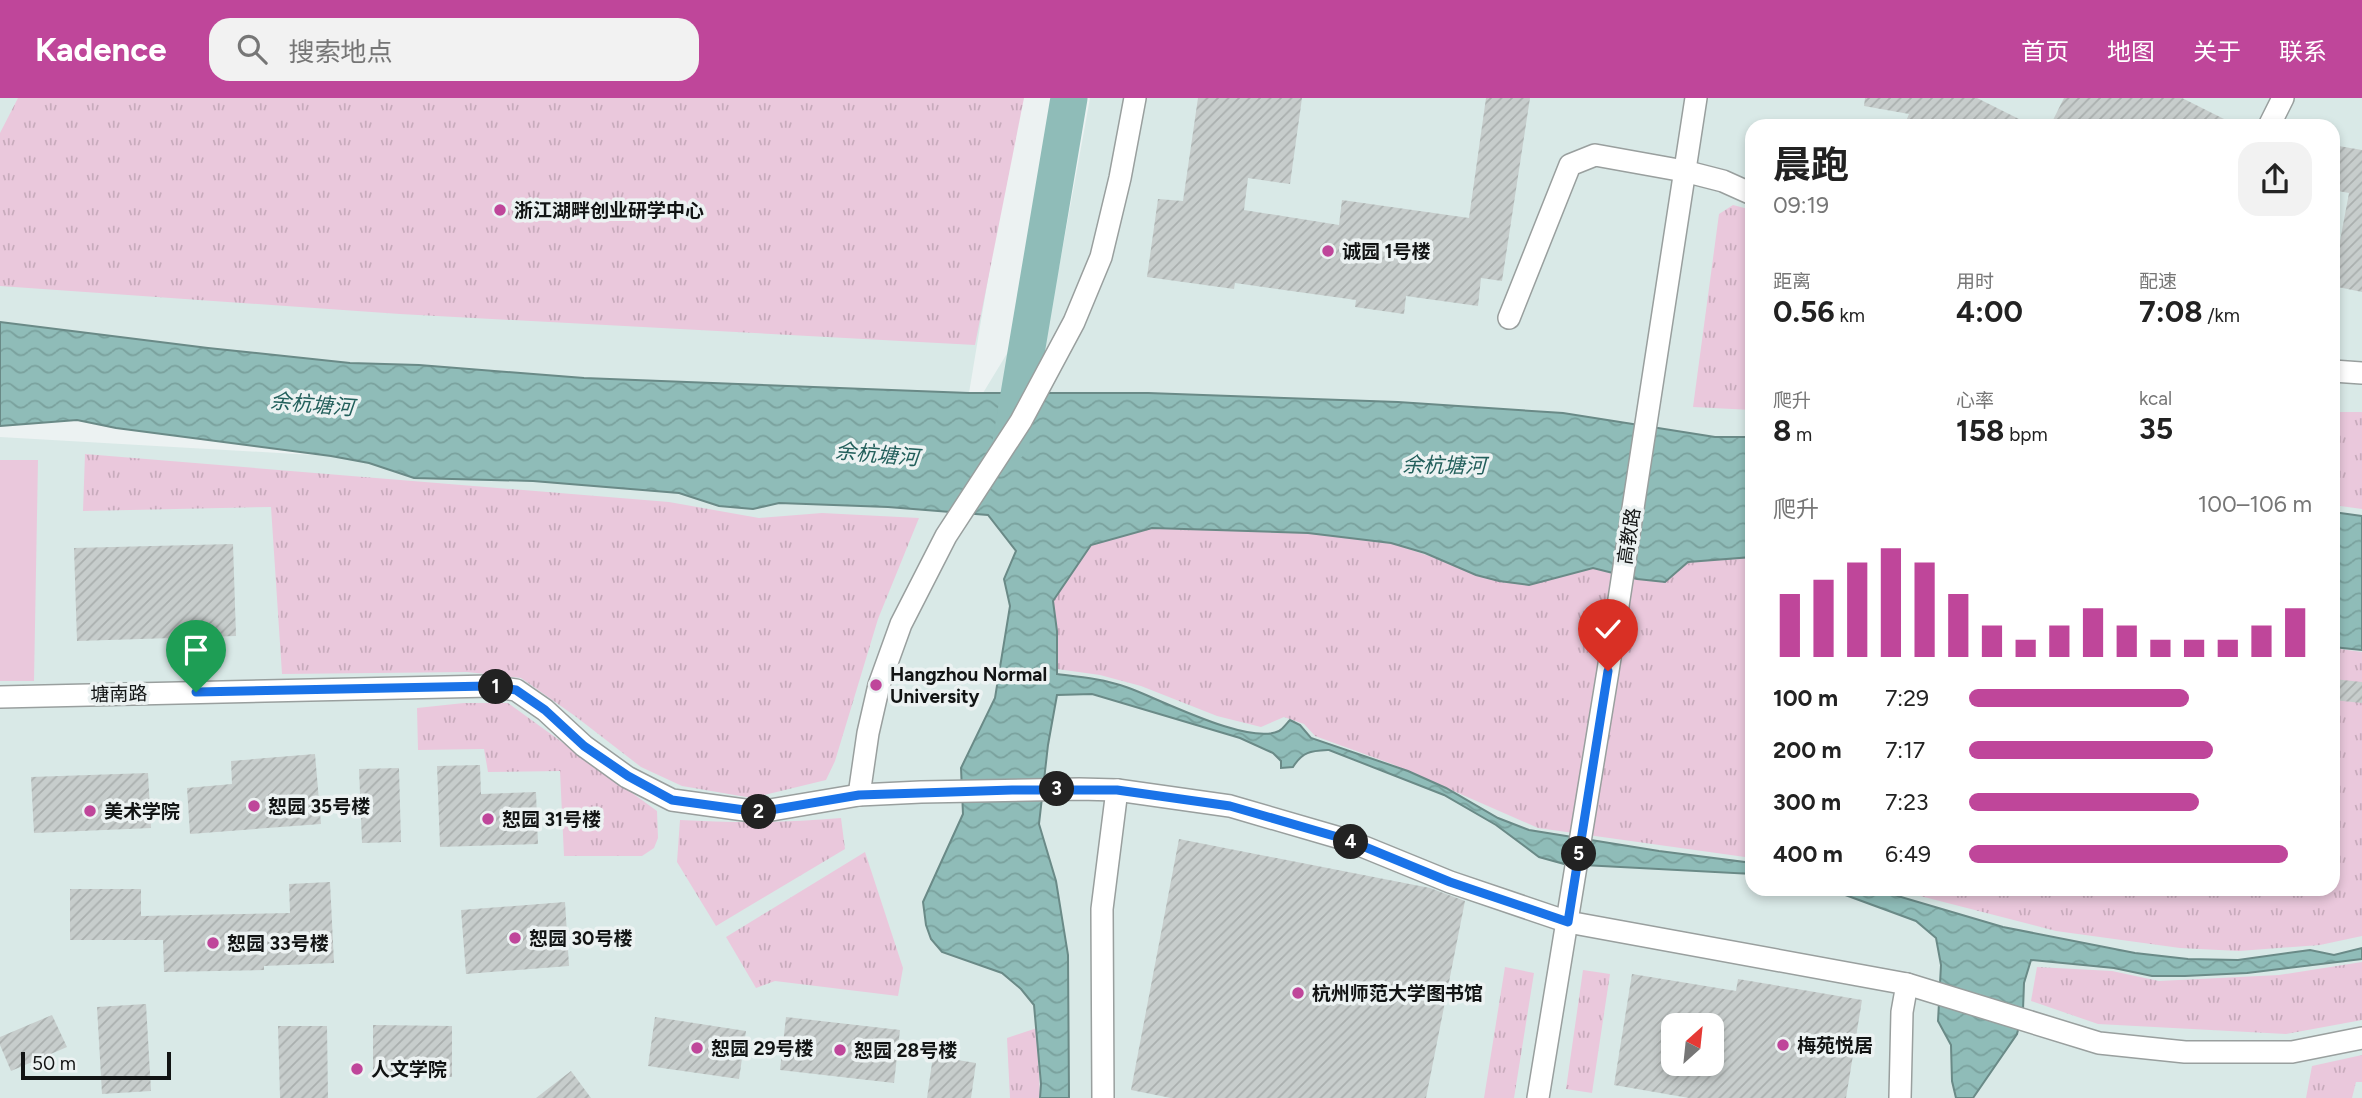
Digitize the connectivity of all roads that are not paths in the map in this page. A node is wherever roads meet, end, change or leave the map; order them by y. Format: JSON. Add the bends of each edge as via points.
{"nodes":[{"id":1,"x":1135,"y":98,"type":"edge"},
{"id":2,"x":1696,"y":98,"type":"edge"},
{"id":3,"x":2283,"y":98,"type":"edge"},
{"id":4,"x":2272,"y":119,"type":"edge"},
{"id":5,"x":1684,"y":171,"type":"junction"},
{"id":6,"x":1745,"y":191,"type":"edge"},
{"id":7,"x":1509,"y":318,"type":"dead end"},
{"id":8,"x":2340,"y":371,"type":"edge"},
{"id":9,"x":2362,"y":373,"type":"edge"},
{"id":10,"x":0,"y":697,"type":"edge"},
{"id":11,"x":1117,"y":790,"type":"junction"},
{"id":12,"x":859,"y":795,"type":"junction"},
{"id":13,"x":1568,"y":922,"type":"junction"},
{"id":14,"x":1913,"y":985,"type":"junction"},
{"id":15,"x":2362,"y":1038,"type":"edge"},
{"id":16,"x":1103,"y":1098,"type":"edge"},
{"id":17,"x":1538,"y":1098,"type":"edge"},
{"id":18,"x":1900,"y":1098,"type":"edge"}],
"edges":[{"from":1,"to":12,"type":"street","via":[[1101,257],[1074,322],[1021,421],[946,536],[901,624],[879,685]]},
{"from":2,"to":5,"type":"street","name":"高教路"},
{"from":3,"to":4,"type":"street"},
{"from":5,"to":6,"type":"street"},
{"from":5,"to":7,"type":"street","via":[[1595,155],[1570,164]]},
{"from":5,"to":13,"type":"street","name":"高教路"},
{"from":8,"to":9,"type":"street"},
{"from":10,"to":12,"type":"street","name":"塘南路","via":[[489,686],[516,690],[595,754],[672,800],[759,812]]},
{"from":11,"to":12,"type":"street","name":"塘南路"},
{"from":11,"to":13,"type":"street","name":"塘南路","via":[[1230,806],[1334,836]]},
{"from":11,"to":16,"type":"street","via":[[1102,909]]},
{"from":13,"to":14,"type":"street","name":"塘南路"},
{"from":13,"to":17,"type":"street","name":"高教路"},
{"from":14,"to":15,"type":"street","name":"塘南路","via":[[2099,1043],[2185,1052],[2297,1052]]},
{"from":14,"to":18,"type":"street","via":[[1902,1012]]}]}
